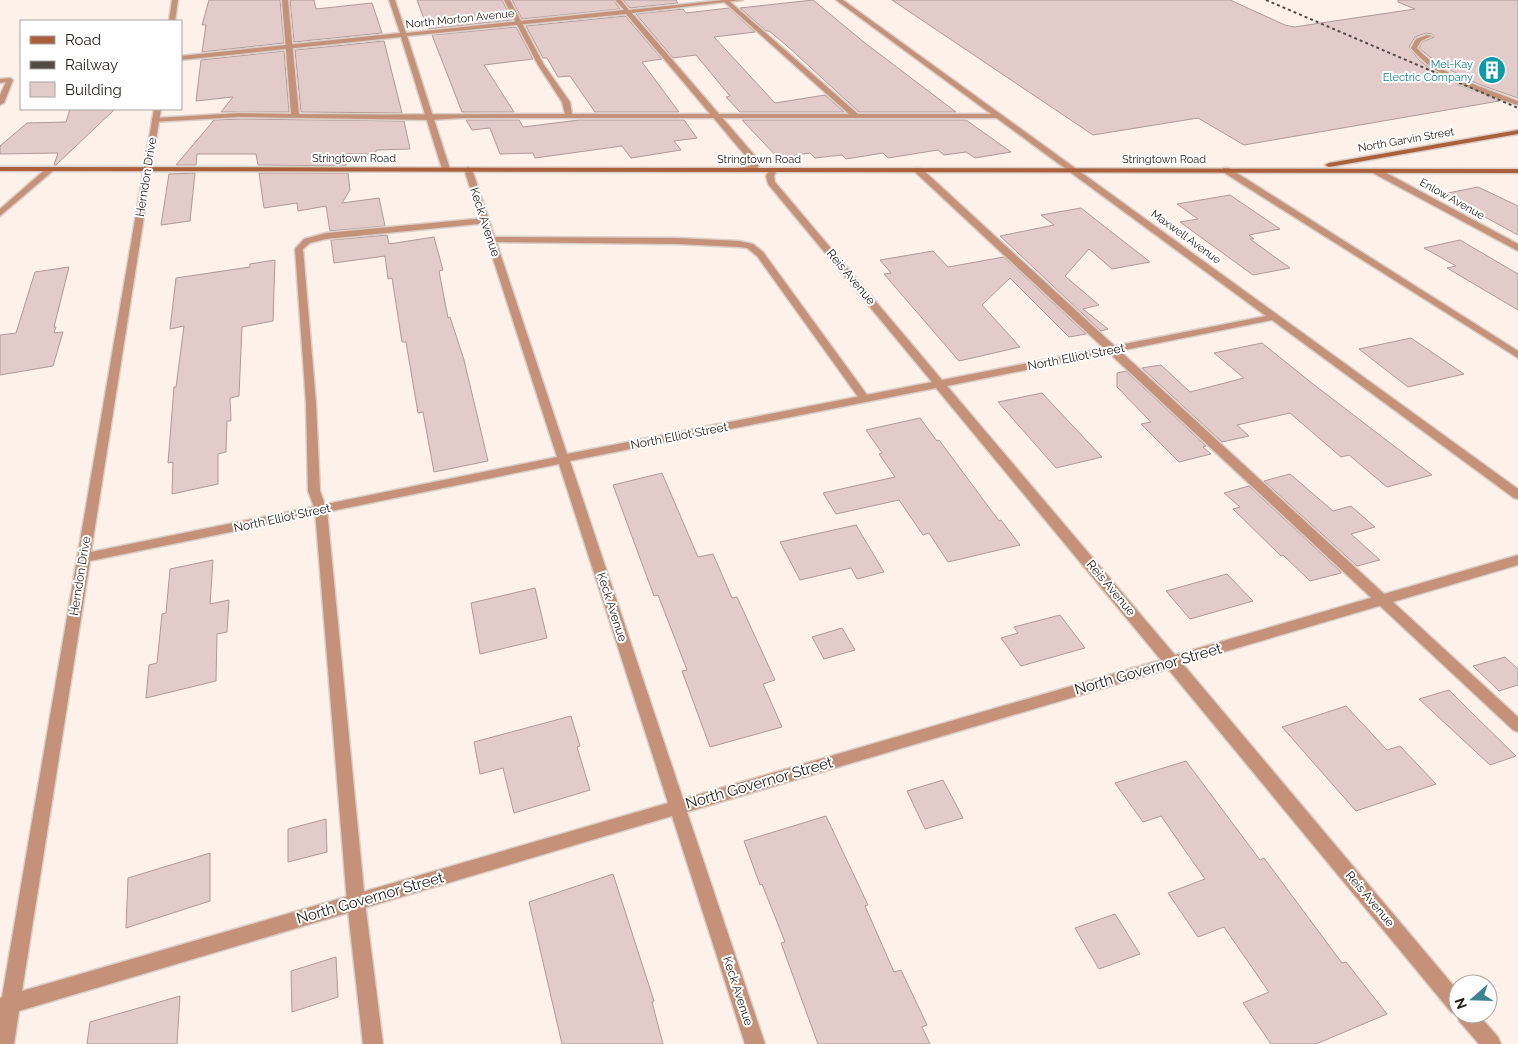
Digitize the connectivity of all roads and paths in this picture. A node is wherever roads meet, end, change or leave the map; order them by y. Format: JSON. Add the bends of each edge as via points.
{"nodes":[{"id":1,"x":175,"y":0,"type":"edge"},
{"id":2,"x":285,"y":0,"type":"edge"},
{"id":3,"x":392,"y":0,"type":"edge"},
{"id":4,"x":507,"y":0,"type":"edge"},
{"id":5,"x":618,"y":0,"type":"edge"},
{"id":6,"x":740,"y":0,"type":"edge"},
{"id":7,"x":839,"y":0,"type":"edge"},
{"id":8,"x":726,"y":1,"type":"edge"},
{"id":9,"x":627,"y":12,"type":"junction"},
{"id":10,"x":172,"y":20,"type":"edge"},
{"id":11,"x":518,"y":23,"type":"junction"},
{"id":12,"x":404,"y":35,"type":"junction"},
{"id":13,"x":1429,"y":36,"type":"dead end"},
{"id":14,"x":289,"y":47,"type":"junction"},
{"id":15,"x":182,"y":58,"type":"edge"},
{"id":16,"x":0,"y":82,"type":"edge"},
{"id":17,"x":0,"y":103,"type":"edge"},
{"id":18,"x":1518,"y":103,"type":"edge"},
{"id":19,"x":156,"y":114,"type":"edge"},
{"id":20,"x":295,"y":115,"type":"junction"},
{"id":21,"x":569,"y":116,"type":"junction"},
{"id":22,"x":717,"y":116,"type":"junction"},
{"id":23,"x":999,"y":116,"type":"junction"},
{"id":24,"x":857,"y":117,"type":"junction"},
{"id":25,"x":430,"y":118,"type":"junction"},
{"id":26,"x":1518,"y":132,"type":"edge"},
{"id":27,"x":0,"y":169,"type":"edge"},
{"id":28,"x":51,"y":169,"type":"junction"},
{"id":29,"x":148,"y":169,"type":"junction"},
{"id":30,"x":446,"y":169,"type":"junction"},
{"id":31,"x":468,"y":170,"type":"junction"},
{"id":32,"x":740,"y":170,"type":"junction"},
{"id":33,"x":773,"y":170,"type":"junction"},
{"id":34,"x":918,"y":170,"type":"junction"},
{"id":35,"x":1073,"y":170,"type":"junction"},
{"id":36,"x":1226,"y":170,"type":"junction"},
{"id":37,"x":1297,"y":170,"type":"junction"},
{"id":38,"x":1376,"y":171,"type":"junction"},
{"id":39,"x":1518,"y":171,"type":"edge"},
{"id":40,"x":0,"y":212,"type":"edge"},
{"id":41,"x":485,"y":221,"type":"junction"},
{"id":42,"x":491,"y":240,"type":"junction"},
{"id":43,"x":1518,"y":248,"type":"edge"},
{"id":44,"x":1274,"y":317,"type":"junction"},
{"id":45,"x":1112,"y":349,"type":"junction"},
{"id":46,"x":1518,"y":355,"type":"edge"},
{"id":47,"x":940,"y":384,"type":"junction"},
{"id":48,"x":865,"y":400,"type":"junction"},
{"id":49,"x":563,"y":459,"type":"junction"},
{"id":50,"x":1518,"y":495,"type":"edge"},
{"id":51,"x":321,"y":510,"type":"junction"},
{"id":52,"x":83,"y":558,"type":"junction"},
{"id":53,"x":1518,"y":560,"type":"edge"},
{"id":54,"x":1382,"y":600,"type":"junction"},
{"id":55,"x":1172,"y":662,"type":"junction"},
{"id":56,"x":1518,"y":726,"type":"edge"},
{"id":57,"x":678,"y":807,"type":"junction"},
{"id":58,"x":356,"y":902,"type":"junction"},
{"id":59,"x":1448,"y":993,"type":"edge"},
{"id":60,"x":5,"y":1005,"type":"edge"},
{"id":61,"x":1474,"y":1024,"type":"edge"},
{"id":62,"x":4,"y":1044,"type":"edge"},
{"id":63,"x":373,"y":1044,"type":"edge"},
{"id":64,"x":756,"y":1044,"type":"edge"},
{"id":65,"x":1491,"y":1044,"type":"edge"}],
"edges":[{"from":1,"to":10,"type":"street"},
{"from":2,"to":14,"type":"street"},
{"from":3,"to":12,"type":"street"},
{"from":4,"to":11,"type":"street"},
{"from":5,"to":9,"type":"street"},
{"from":6,"to":8,"type":"street","name":"North Morton Avenue"},
{"from":7,"to":23,"type":"street","name":"Maxwell Avenue"},
{"from":8,"to":9,"type":"street","name":"North Morton Avenue"},
{"from":8,"to":24,"type":"street"},
{"from":9,"to":11,"type":"street","name":"North Morton Avenue"},
{"from":9,"to":22,"type":"street"},
{"from":11,"to":12,"type":"street","name":"North Morton Avenue"},
{"from":11,"to":21,"type":"street","via":[[566,102]]},
{"from":12,"to":14,"type":"street","name":"North Morton Avenue"},
{"from":12,"to":25,"type":"street"},
{"from":13,"to":18,"type":"street","via":[[1418,40],[1414,48],[1419,56],[1449,74]]},
{"from":14,"to":15,"type":"street","name":"North Morton Avenue"},
{"from":14,"to":20,"type":"street"},
{"from":16,"to":17,"type":"street","via":[[10,80]]},
{"from":19,"to":20,"type":"street"},
{"from":19,"to":29,"type":"street","name":"Herndon Drive"},
{"from":20,"to":25,"type":"street"},
{"from":21,"to":22,"type":"street"},
{"from":21,"to":25,"type":"street"},
{"from":22,"to":24,"type":"street"},
{"from":22,"to":32,"type":"street","via":[[755,163],[754,168]]},
{"from":23,"to":24,"type":"street"},
{"from":23,"to":35,"type":"street","name":"Maxwell Avenue"},
{"from":25,"to":30,"type":"street"},
{"from":26,"to":37,"type":"main road","name":"North Garvin Street"},
{"from":27,"to":28,"type":"main road","name":"Stringtown Road"},
{"from":28,"to":29,"type":"main road","name":"Stringtown Road"},
{"from":28,"to":40,"type":"street"},
{"from":29,"to":30,"type":"main road","name":"Stringtown Road"},
{"from":29,"to":52,"type":"street","name":"Herndon Drive"},
{"from":30,"to":31,"type":"main road","name":"Stringtown Road"},
{"from":31,"to":32,"type":"main road","name":"Stringtown Road"},
{"from":31,"to":41,"type":"street","name":"Keck Avenue"},
{"from":32,"to":33,"type":"main road","name":"Stringtown Road"},
{"from":33,"to":34,"type":"main road","name":"Stringtown Road"},
{"from":33,"to":47,"type":"street","name":"Reis Avenue","via":[[771,182]]},
{"from":34,"to":35,"type":"main road","name":"Stringtown Road"},
{"from":34,"to":45,"type":"street"},
{"from":35,"to":36,"type":"main road","name":"Stringtown Road"},
{"from":35,"to":44,"type":"street","name":"Maxwell Avenue"},
{"from":36,"to":37,"type":"main road","name":"Stringtown Road"},
{"from":36,"to":46,"type":"street"},
{"from":37,"to":38,"type":"main road","name":"Stringtown Road"},
{"from":38,"to":39,"type":"main road","name":"Stringtown Road"},
{"from":38,"to":43,"type":"street","name":"Enlow Avenue"},
{"from":41,"to":42,"type":"street","name":"Keck Avenue"},
{"from":41,"to":51,"type":"street","via":[[326,236],[301,244],[314,491]]},
{"from":42,"to":48,"type":"street","via":[[677,241],[750,246],[765,261]]},
{"from":42,"to":49,"type":"street","name":"Keck Avenue"},
{"from":44,"to":45,"type":"street","name":"North Elliot Street"},
{"from":44,"to":50,"type":"street","name":"Maxwell Avenue"},
{"from":45,"to":47,"type":"street","name":"North Elliot Street"},
{"from":45,"to":54,"type":"street"},
{"from":47,"to":48,"type":"street","name":"North Elliot Street"},
{"from":47,"to":55,"type":"street","name":"Reis Avenue"},
{"from":48,"to":49,"type":"street","name":"North Elliot Street"},
{"from":49,"to":51,"type":"street","name":"North Elliot Street"},
{"from":49,"to":57,"type":"street","name":"Keck Avenue"},
{"from":51,"to":52,"type":"street","name":"North Elliot Street"},
{"from":51,"to":58,"type":"street"},
{"from":52,"to":60,"type":"street","name":"Herndon Drive"},
{"from":53,"to":54,"type":"street","name":"North Governor Street"},
{"from":54,"to":55,"type":"street","name":"North Governor Street"},
{"from":54,"to":56,"type":"street"},
{"from":55,"to":57,"type":"street","name":"North Governor Street"},
{"from":55,"to":59,"type":"street","name":"Reis Avenue"},
{"from":57,"to":58,"type":"street","name":"North Governor Street"},
{"from":57,"to":64,"type":"street","name":"Keck Avenue"},
{"from":58,"to":60,"type":"street","name":"North Governor Street"},
{"from":58,"to":63,"type":"street"},
{"from":60,"to":62,"type":"street","name":"Herndon Drive"},
{"from":61,"to":65,"type":"street"}]}
